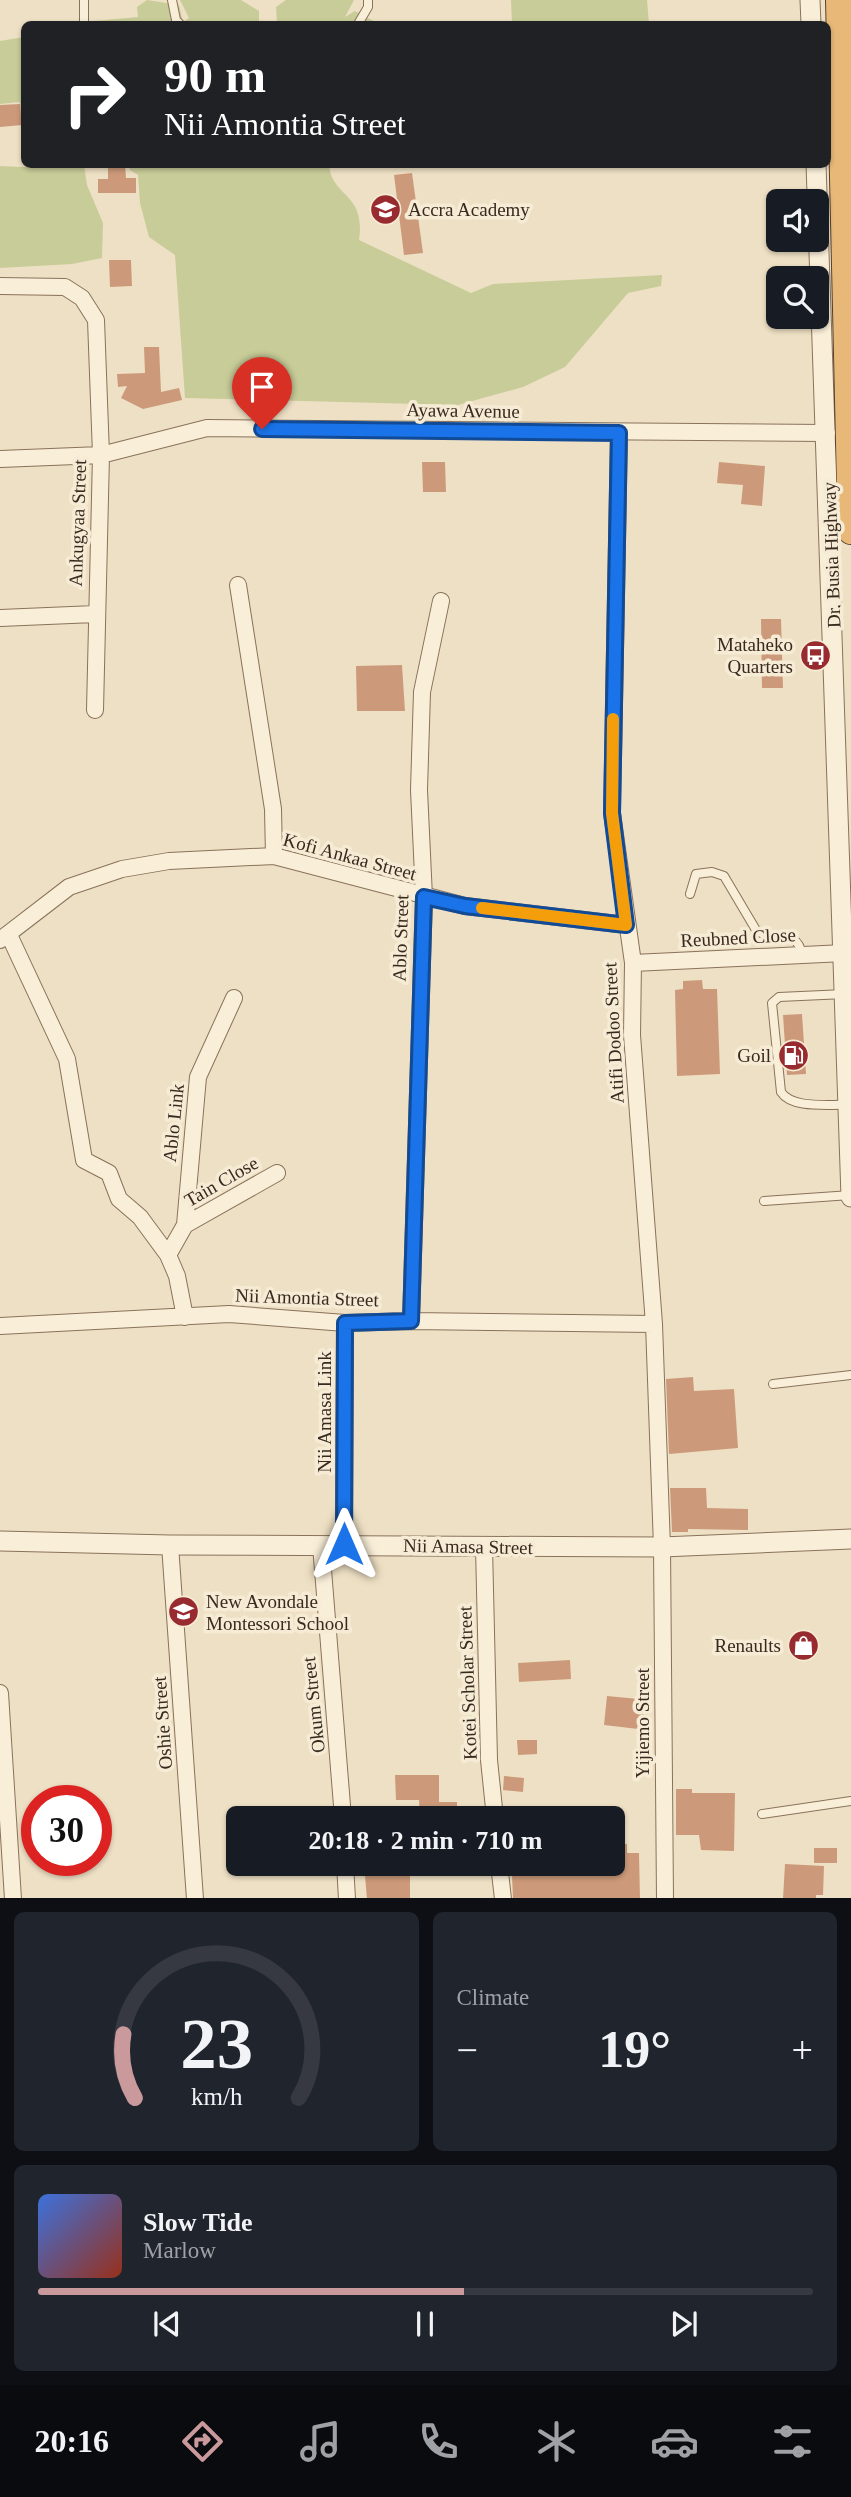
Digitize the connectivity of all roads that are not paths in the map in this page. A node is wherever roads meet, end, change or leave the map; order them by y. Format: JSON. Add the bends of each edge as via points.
{"nodes":[{"id":1,"x":84,"y":0,"type":"edge"},
{"id":2,"x":172,"y":0,"type":"edge"},
{"id":3,"x":368,"y":0,"type":"edge"},
{"id":4,"x":810,"y":0,"type":"edge"},
{"id":5,"x":839,"y":0,"type":"edge"},
{"id":6,"x":85,"y":21,"type":"edge"},
{"id":7,"x":177,"y":21,"type":"edge"},
{"id":8,"x":360,"y":21,"type":"edge"},
{"id":9,"x":811,"y":21,"type":"edge"},
{"id":10,"x":841,"y":36,"type":"junction"},
{"id":11,"x":831,"y":83,"type":"edge"},
{"id":12,"x":816,"y":168,"type":"edge"},
{"id":13,"x":0,"y":286,"type":"edge"},
{"id":14,"x":619,"y":433,"type":"junction"},
{"id":15,"x":827,"y":433,"type":"junction"},
{"id":16,"x":101,"y":455,"type":"junction"},
{"id":17,"x":0,"y":459,"type":"edge"},
{"id":18,"x":851,"y":531,"type":"edge"},
{"id":19,"x":238,"y":585,"type":"dead end"},
{"id":20,"x":441,"y":601,"type":"dead end"},
{"id":21,"x":95,"y":614,"type":"junction"},
{"id":22,"x":0,"y":618,"type":"edge"},
{"id":23,"x":95,"y":710,"type":"dead end"},
{"id":24,"x":274,"y":856,"type":"junction"},
{"id":25,"x":690,"y":894,"type":"dead end"},
{"id":26,"x":424,"y":897,"type":"junction"},
{"id":27,"x":626,"y":925,"type":"junction"},
{"id":28,"x":5,"y":937,"type":"edge"},
{"id":29,"x":845,"y":953,"type":"junction"},
{"id":30,"x":802,"y":955,"type":"junction"},
{"id":31,"x":633,"y":963,"type":"junction"},
{"id":32,"x":845,"y":994,"type":"junction"},
{"id":33,"x":234,"y":998,"type":"dead end"},
{"id":34,"x":848,"y":1105,"type":"junction"},
{"id":35,"x":277,"y":1173,"type":"dead end"},
{"id":36,"x":851,"y":1196,"type":"edge"},
{"id":37,"x":764,"y":1201,"type":"dead end"},
{"id":38,"x":185,"y":1225,"type":"junction"},
{"id":39,"x":168,"y":1255,"type":"junction"},
{"id":40,"x":185,"y":1317,"type":"junction"},
{"id":41,"x":411,"y":1321,"type":"junction"},
{"id":42,"x":345,"y":1323,"type":"junction"},
{"id":43,"x":654,"y":1324,"type":"junction"},
{"id":44,"x":0,"y":1326,"type":"edge"},
{"id":45,"x":851,"y":1375,"type":"edge"},
{"id":46,"x":774,"y":1384,"type":"dead end"},
{"id":47,"x":851,"y":1539,"type":"edge"},
{"id":48,"x":0,"y":1541,"type":"edge"},
{"id":49,"x":344,"y":1544,"type":"junction"},
{"id":50,"x":170,"y":1545,"type":"junction"},
{"id":51,"x":321,"y":1545,"type":"junction"},
{"id":52,"x":484,"y":1547,"type":"junction"},
{"id":53,"x":662,"y":1547,"type":"junction"},
{"id":54,"x":0,"y":1693,"type":"edge"},
{"id":55,"x":851,"y":1801,"type":"edge"},
{"id":56,"x":342,"y":1806,"type":"edge"},
{"id":57,"x":494,"y":1806,"type":"edge"},
{"id":58,"x":762,"y":1814,"type":"dead end"},
{"id":59,"x":6,"y":1850,"type":"edge"},
{"id":60,"x":346,"y":1876,"type":"edge"},
{"id":61,"x":500,"y":1876,"type":"edge"},
{"id":62,"x":13,"y":1898,"type":"edge"},
{"id":63,"x":195,"y":1898,"type":"edge"},
{"id":64,"x":347,"y":1898,"type":"edge"},
{"id":65,"x":502,"y":1898,"type":"edge"},
{"id":66,"x":664,"y":1898,"type":"edge"}],
"edges":[{"from":1,"to":6,"type":"lane"},
{"from":2,"to":7,"type":"lane"},
{"from":3,"to":8,"type":"lane"},
{"from":4,"to":9,"type":"street"},
{"from":5,"to":10,"type":"highway","name":"Dr. Busia Highway"},
{"from":10,"to":11,"type":"highway"},
{"from":10,"to":18,"type":"highway","name":"Dr. Busia Highway"},
{"from":12,"to":15,"type":"street","name":"Dr. Busia Highway"},
{"from":13,"to":16,"type":"street","name":"Ankugyaa Street","via":[[58,285],[74,291],[92,310],[98,338]]},
{"from":14,"to":15,"type":"street","name":"Ayawa Avenue"},
{"from":14,"to":16,"type":"street","name":"Ayawa Avenue","via":[[207,428]]},
{"from":14,"to":27,"type":"street","name":"Atifi Dodoo Street","via":[[612,813]]},
{"from":15,"to":29,"type":"street","name":"Dr. Busia Highway"},
{"from":16,"to":17,"type":"street","name":"Ayawa Avenue"},
{"from":16,"to":21,"type":"street","name":"Ankugyaa Street"},
{"from":19,"to":24,"type":"street","via":[[273,809]]},
{"from":20,"to":26,"type":"street","name":"Ablo Street","via":[[422,692],[419,790]]},
{"from":21,"to":22,"type":"street"},
{"from":21,"to":23,"type":"street","name":"Ankugyaa Street"},
{"from":24,"to":26,"type":"street","name":"Kofi Ankaa Street"},
{"from":24,"to":28,"type":"street","name":"Kofi Ankaa Street","via":[[169,861],[122,869],[69,887]]},
{"from":25,"to":30,"type":"lane","via":[[696,874],[724,876],[755,930],[795,939]]},
{"from":26,"to":27,"type":"street","name":"Kofi Ankaa Street"},
{"from":26,"to":41,"type":"street","name":"Ablo Street"},
{"from":27,"to":31,"type":"street","name":"Atifi Dodoo Street"},
{"from":28,"to":39,"type":"street","via":[[67,1059],[84,1160],[110,1173],[119,1199],[140,1217]]},
{"from":29,"to":30,"type":"street","name":"Reubned Close"},
{"from":29,"to":32,"type":"street","name":"Dr. Busia Highway"},
{"from":30,"to":31,"type":"street","name":"Reubned Close"},
{"from":31,"to":43,"type":"street","name":"Atifi Dodoo Street","via":[[632,1035]]},
{"from":32,"to":34,"type":"street","name":"Dr. Busia Highway"},
{"from":32,"to":34,"type":"lane","via":[[779,997],[772,1003],[780,1092],[794,1102]]},
{"from":33,"to":38,"type":"street","name":"Ablo Link","via":[[198,1077]]},
{"from":34,"to":36,"type":"street","name":"Dr. Busia Highway"},
{"from":35,"to":38,"type":"street","name":"Tain Close"},
{"from":36,"to":37,"type":"lane"},
{"from":38,"to":39,"type":"street","name":"Ablo Link"},
{"from":39,"to":40,"type":"street"},
{"from":40,"to":42,"type":"street","name":"Nii Amontia Street","via":[[229,1314]]},
{"from":40,"to":44,"type":"street","name":"Nii Amontia Street"},
{"from":41,"to":42,"type":"street","name":"Nii Amontia Street"},
{"from":41,"to":43,"type":"street","name":"Nii Amontia Street"},
{"from":42,"to":49,"type":"street","name":"Nii Amasa Link"},
{"from":43,"to":53,"type":"street","name":"Atifi Dodoo Street"},
{"from":45,"to":46,"type":"lane"},
{"from":47,"to":53,"type":"street","name":"Nii Amasa Street"},
{"from":48,"to":50,"type":"street","name":"Nii Amasa Street"},
{"from":49,"to":51,"type":"street","name":"Nii Amasa Street"},
{"from":49,"to":52,"type":"street","name":"Nii Amasa Street"},
{"from":50,"to":51,"type":"street","name":"Nii Amasa Street"},
{"from":50,"to":63,"type":"street","name":"Oshie Street"},
{"from":51,"to":56,"type":"street","name":"Okum Street"},
{"from":52,"to":53,"type":"street","name":"Nii Amasa Street"},
{"from":52,"to":57,"type":"street","name":"Kotei Scholar Street"},
{"from":53,"to":66,"type":"street","name":"Yijiemo Street"},
{"from":54,"to":59,"type":"street"},
{"from":55,"to":58,"type":"lane"},
{"from":59,"to":62,"type":"street"},
{"from":60,"to":64,"type":"street"},
{"from":61,"to":65,"type":"street"}]}
